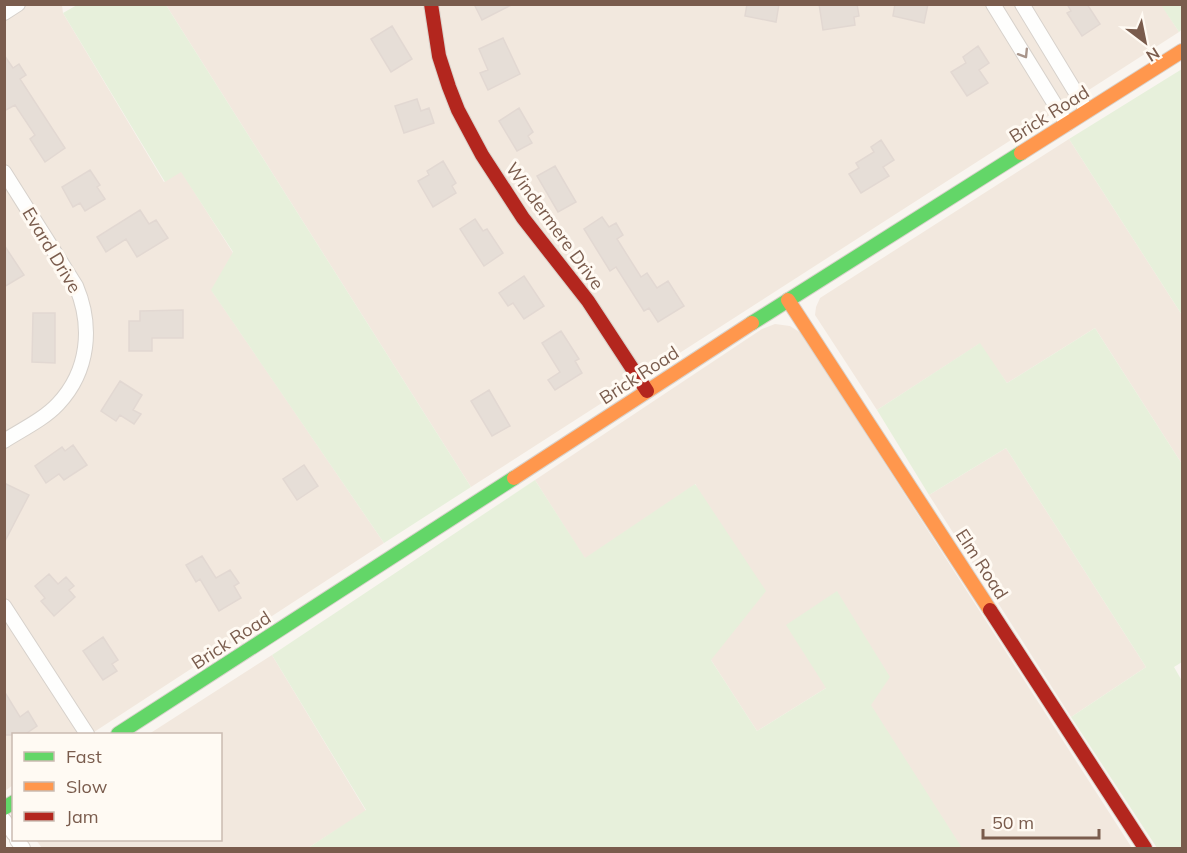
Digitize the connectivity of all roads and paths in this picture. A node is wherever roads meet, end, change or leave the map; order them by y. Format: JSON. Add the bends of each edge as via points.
{"nodes":[{"id":1,"x":18,"y":4,"type":"edge"},
{"id":2,"x":431,"y":4,"type":"edge"},
{"id":3,"x":993,"y":4,"type":"edge"},
{"id":4,"x":1022,"y":4,"type":"edge"},
{"id":5,"x":4,"y":13,"type":"edge"},
{"id":6,"x":1182,"y":51,"type":"edge"},
{"id":7,"x":1087,"y":111,"type":"junction"},
{"id":8,"x":1067,"y":124,"type":"junction"},
{"id":9,"x":4,"y":172,"type":"edge"},
{"id":10,"x":788,"y":300,"type":"junction"},
{"id":11,"x":647,"y":391,"type":"junction"},
{"id":12,"x":4,"y":441,"type":"edge"},
{"id":13,"x":4,"y":606,"type":"edge"},
{"id":14,"x":86,"y":733,"type":"edge"},
{"id":15,"x":121,"y":733,"type":"edge"},
{"id":16,"x":1145,"y":849,"type":"edge"}],
"edges":[{"from":1,"to":5,"type":"street"},
{"from":2,"to":11,"type":"street","name":"Windermere Drive","via":[[442,64],[466,127],[518,211],[578,287]]},
{"from":3,"to":8,"type":"street","one_way":true},
{"from":4,"to":7,"type":"street"},
{"from":6,"to":7,"type":"street","name":"Brick Road"},
{"from":7,"to":8,"type":"street","name":"Brick Road"},
{"from":8,"to":10,"type":"street","name":"Brick Road"},
{"from":9,"to":12,"type":"street","name":"Evard Drive","via":[[76,286],[86,322],[86,351],[80,371],[58,405]]},
{"from":10,"to":11,"type":"street","name":"Brick Road"},
{"from":10,"to":16,"type":"street","name":"Elm Road"},
{"from":11,"to":15,"type":"street","name":"Brick Road"},
{"from":13,"to":14,"type":"street"}]}
